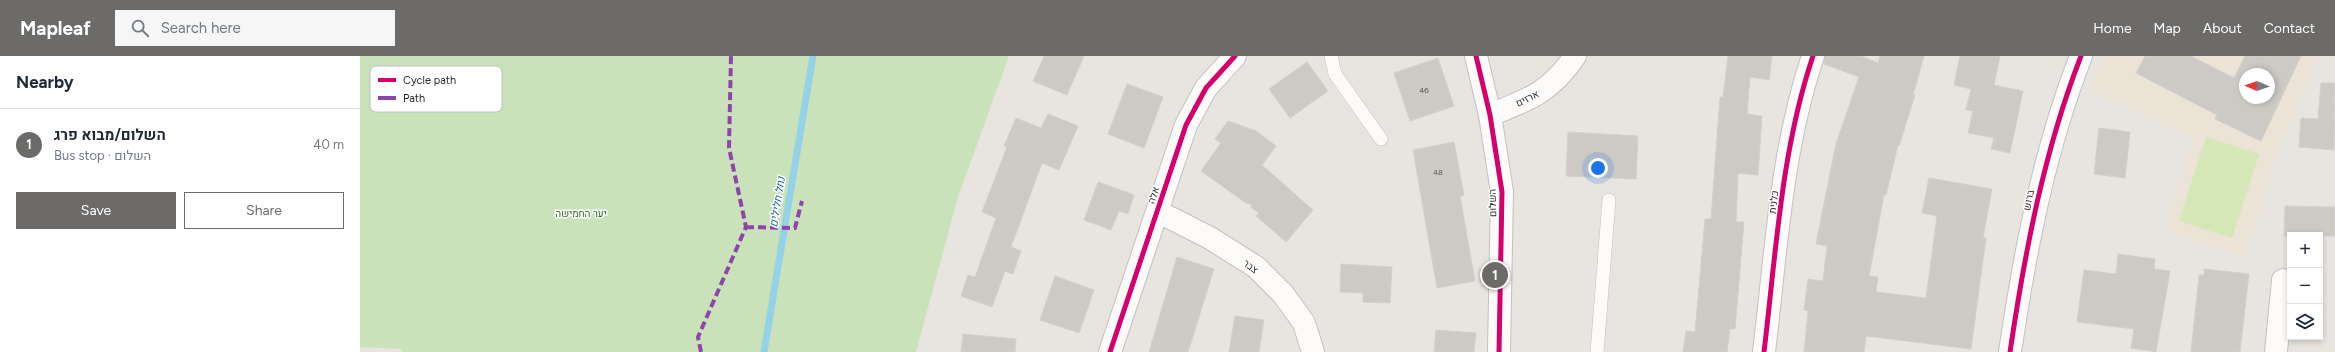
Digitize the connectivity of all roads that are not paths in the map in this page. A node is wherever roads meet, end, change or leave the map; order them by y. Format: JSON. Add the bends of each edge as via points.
{"nodes":[{"id":1,"x":1235,"y":56,"type":"edge"},
{"id":2,"x":1331,"y":56,"type":"edge"},
{"id":3,"x":1476,"y":56,"type":"edge"},
{"id":4,"x":1575,"y":56,"type":"edge"},
{"id":5,"x":1813,"y":56,"type":"edge"},
{"id":6,"x":2081,"y":56,"type":"edge"},
{"id":7,"x":1490,"y":115,"type":"junction"},
{"id":8,"x":1381,"y":139,"type":"dead end"},
{"id":9,"x":1609,"y":200,"type":"dead end"},
{"id":10,"x":1157,"y":211,"type":"junction"},
{"id":11,"x":2283,"y":280,"type":"dead end"},
{"id":12,"x":1110,"y":352,"type":"edge"},
{"id":13,"x":1313,"y":352,"type":"edge"},
{"id":14,"x":1500,"y":352,"type":"edge"},
{"id":15,"x":1597,"y":352,"type":"edge"},
{"id":16,"x":1764,"y":352,"type":"edge"},
{"id":17,"x":2010,"y":352,"type":"edge"},
{"id":18,"x":2276,"y":352,"type":"edge"}],
"edges":[{"from":1,"to":10,"type":"street","name":"אלה","via":[[1206,88],[1186,125]]},
{"from":2,"to":8,"type":"lane","via":[[1335,74]]},
{"from":3,"to":7,"type":"street","name":"השלום"},
{"from":4,"to":7,"type":"street","name":"ארזים","via":[[1563,75],[1535,97]]},
{"from":5,"to":16,"type":"street","name":"כלנית","via":[[1789,146]]},
{"from":6,"to":17,"type":"street","name":"ברוש","via":[[2062,104],[2038,194]]},
{"from":7,"to":14,"type":"street","name":"השלום","via":[[1502,192]]},
{"from":9,"to":15,"type":"lane"},
{"from":10,"to":12,"type":"street","name":"אלה"},
{"from":10,"to":13,"type":"street","name":"צבר","via":[[1210,238],[1256,267],[1283,294],[1304,323]]},
{"from":11,"to":18,"type":"street"}]}
